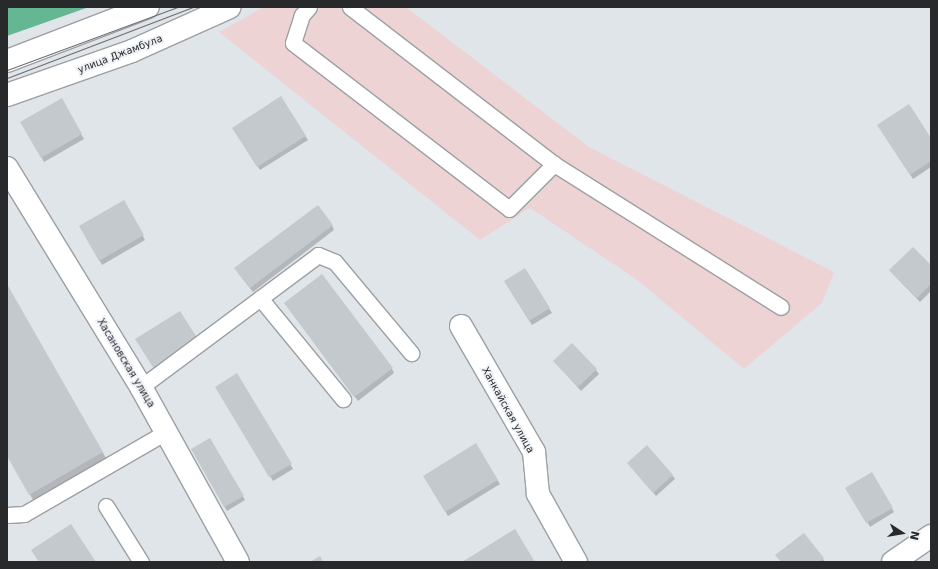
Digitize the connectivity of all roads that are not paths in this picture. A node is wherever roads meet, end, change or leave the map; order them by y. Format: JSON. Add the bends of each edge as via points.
{"nodes":[{"id":1,"x":148,"y":7,"type":"edge"},
{"id":2,"x":230,"y":7,"type":"edge"},
{"id":3,"x":310,"y":7,"type":"edge"},
{"id":4,"x":350,"y":7,"type":"edge"},
{"id":5,"x":7,"y":61,"type":"edge"},
{"id":6,"x":7,"y":95,"type":"edge"},
{"id":7,"x":554,"y":164,"type":"junction"},
{"id":8,"x":7,"y":168,"type":"edge"},
{"id":9,"x":260,"y":298,"type":"junction"},
{"id":10,"x":781,"y":307,"type":"dead end"},
{"id":11,"x":461,"y":326,"type":"dead end"},
{"id":12,"x":412,"y":353,"type":"dead end"},
{"id":13,"x":141,"y":387,"type":"junction"},
{"id":14,"x":343,"y":399,"type":"dead end"},
{"id":15,"x":166,"y":432,"type":"junction"},
{"id":16,"x":106,"y":506,"type":"dead end"},
{"id":17,"x":7,"y":515,"type":"edge"},
{"id":18,"x":931,"y":536,"type":"edge"},
{"id":19,"x":141,"y":562,"type":"edge"},
{"id":20,"x":238,"y":562,"type":"edge"},
{"id":21,"x":576,"y":562,"type":"edge"},
{"id":22,"x":893,"y":562,"type":"edge"}],
"edges":[{"from":1,"to":5,"type":"street"},
{"from":2,"to":6,"type":"street","name":"улица Джамбула","via":[[132,51]]},
{"from":3,"to":7,"type":"lane","via":[[302,15],[293,43],[509,209]]},
{"from":4,"to":7,"type":"lane"},
{"from":7,"to":10,"type":"lane"},
{"from":8,"to":13,"type":"street","name":"Хасановская улица"},
{"from":9,"to":12,"type":"lane","via":[[318,255],[335,262]]},
{"from":9,"to":13,"type":"lane"},
{"from":9,"to":14,"type":"lane"},
{"from":11,"to":21,"type":"street","name":"Ханкайская улица","via":[[534,452],[538,494]]},
{"from":13,"to":15,"type":"street","name":"Хасановская улица"},
{"from":15,"to":17,"type":"lane","via":[[24,514]]},
{"from":15,"to":20,"type":"street","name":"Хасановская улица"},
{"from":16,"to":19,"type":"lane"},
{"from":18,"to":22,"type":"street"}]}
